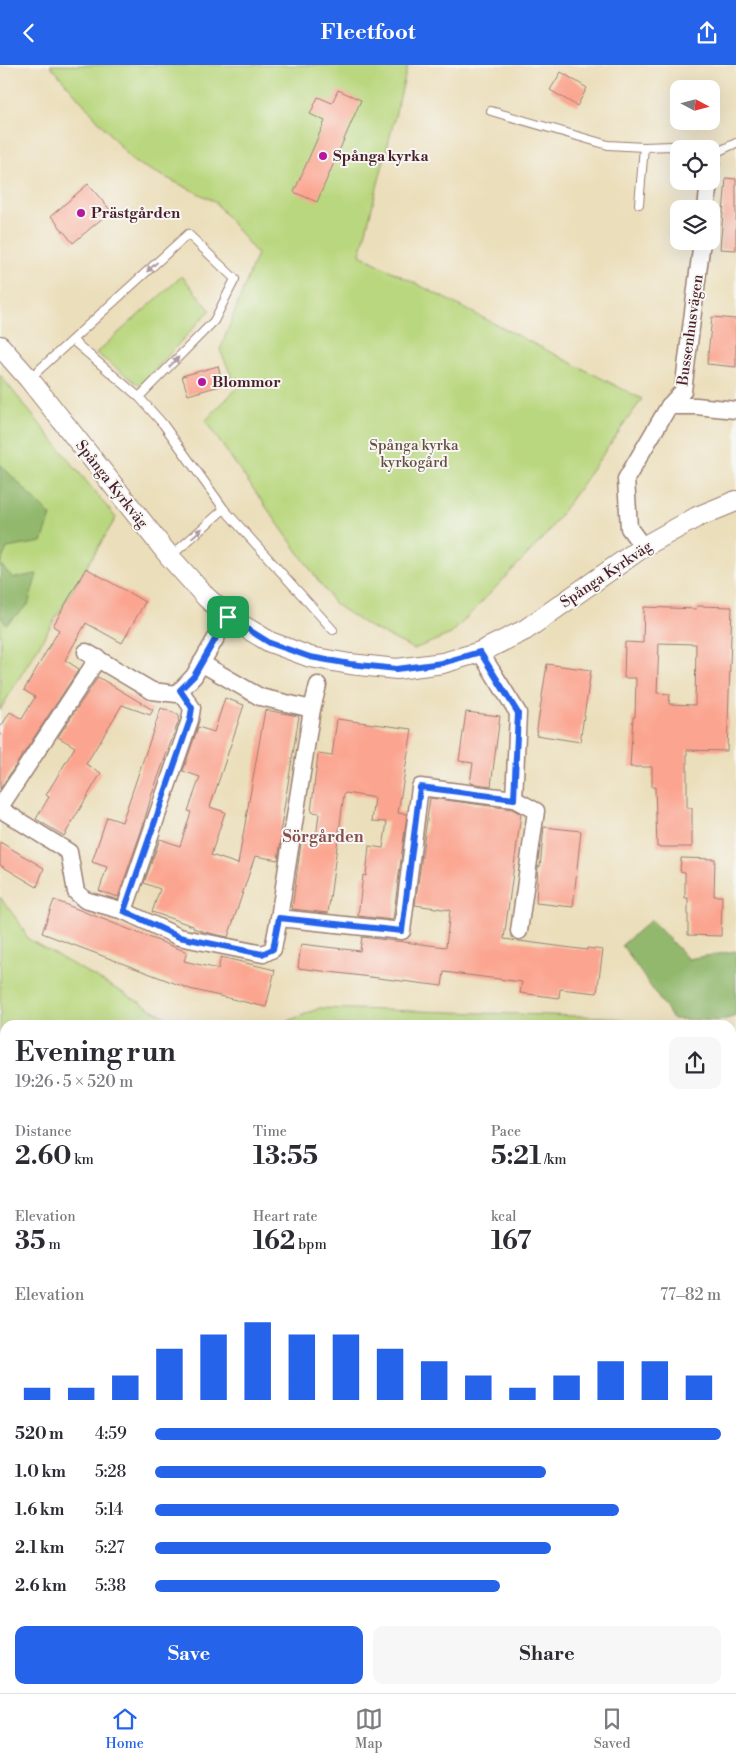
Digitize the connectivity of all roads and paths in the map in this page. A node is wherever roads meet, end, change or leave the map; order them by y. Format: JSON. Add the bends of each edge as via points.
{"nodes":[{"id":1,"x":491,"y":111,"type":"dead end"},
{"id":2,"x":736,"y":143,"type":"edge"},
{"id":3,"x":670,"y":146,"type":"edge"},
{"id":4,"x":644,"y":147,"type":"junction"},
{"id":5,"x":720,"y":154,"type":"edge"},
{"id":6,"x":639,"y":204,"type":"dead end"},
{"id":7,"x":701,"y":250,"type":"edge"},
{"id":8,"x":72,"y":340,"type":"junction"},
{"id":9,"x":0,"y":346,"type":"edge"},
{"id":10,"x":29,"y":379,"type":"junction"},
{"id":11,"x":139,"y":397,"type":"junction"},
{"id":12,"x":669,"y":406,"type":"junction"},
{"id":13,"x":736,"y":410,"type":"edge"},
{"id":14,"x":736,"y":501,"type":"edge"},
{"id":15,"x":224,"y":509,"type":"junction"},
{"id":16,"x":643,"y":547,"type":"junction"},
{"id":17,"x":170,"y":557,"type":"junction"},
{"id":18,"x":228,"y":617,"type":"junction"},
{"id":19,"x":333,"y":629,"type":"dead end"},
{"id":20,"x":480,"y":652,"type":"junction"},
{"id":21,"x":201,"y":663,"type":"junction"},
{"id":22,"x":318,"y":685,"type":"dead end"},
{"id":23,"x":180,"y":690,"type":"junction"},
{"id":24,"x":312,"y":709,"type":"junction"},
{"id":25,"x":514,"y":799,"type":"junction"},
{"id":26,"x":0,"y":808,"type":"edge"},
{"id":27,"x":124,"y":911,"type":"junction"},
{"id":28,"x":279,"y":918,"type":"junction"},
{"id":29,"x":519,"y":931,"type":"dead end"}],
"edges":[{"from":1,"to":4,"type":"lane","via":[[608,145]]},
{"from":2,"to":5,"type":"lane"},
{"from":3,"to":4,"type":"lane"},
{"from":4,"to":6,"type":"lane"},
{"from":7,"to":12,"type":"street","name":"Bussenhusvägen","via":[[683,391]]},
{"from":8,"to":10,"type":"lane"},
{"from":8,"to":11,"type":"lane"},
{"from":11,"to":8,"type":"lane","one_way":true,"via":[[214,321],[235,279],[188,234]]},
{"from":9,"to":10,"type":"street","name":"Spånga Kyrkväg"},
{"from":10,"to":17,"type":"street","name":"Spånga Kyrkväg"},
{"from":11,"to":15,"type":"lane","via":[[163,424]]},
{"from":12,"to":13,"type":"street"},
{"from":12,"to":16,"type":"street","name":"Bussenhusvägen","via":[[626,479],[629,528]]},
{"from":14,"to":16,"type":"street","name":"Spånga Kyrkväg","via":[[697,517]]},
{"from":17,"to":15,"type":"lane","one_way":true},
{"from":15,"to":19,"type":"lane"},
{"from":16,"to":20,"type":"street","name":"Spånga Kyrkväg","via":[[526,630]]},
{"from":17,"to":18,"type":"street","name":"Spånga Kyrkväg"},
{"from":18,"to":20,"type":"street","name":"Spånga Kyrkväg","via":[[270,643],[310,657],[350,664],[397,669],[442,663]]},
{"from":18,"to":21,"type":"street"},
{"from":20,"to":25,"type":"street","via":[[518,713]]},
{"from":21,"to":23,"type":"street"},
{"from":21,"to":24,"type":"street","via":[[260,697]]},
{"from":22,"to":24,"type":"street"},
{"from":23,"to":26,"type":"street","via":[[176,693],[152,691],[92,655]]},
{"from":23,"to":27,"type":"street","via":[[192,708],[190,720]]},
{"from":24,"to":28,"type":"street"},
{"from":25,"to":28,"type":"street","via":[[420,787],[402,931]]},
{"from":25,"to":29,"type":"street","via":[[536,811]]},
{"from":26,"to":27,"type":"street","via":[[69,852],[76,892],[85,900]]},
{"from":27,"to":28,"type":"street","via":[[179,937],[262,954],[273,949]]}]}
